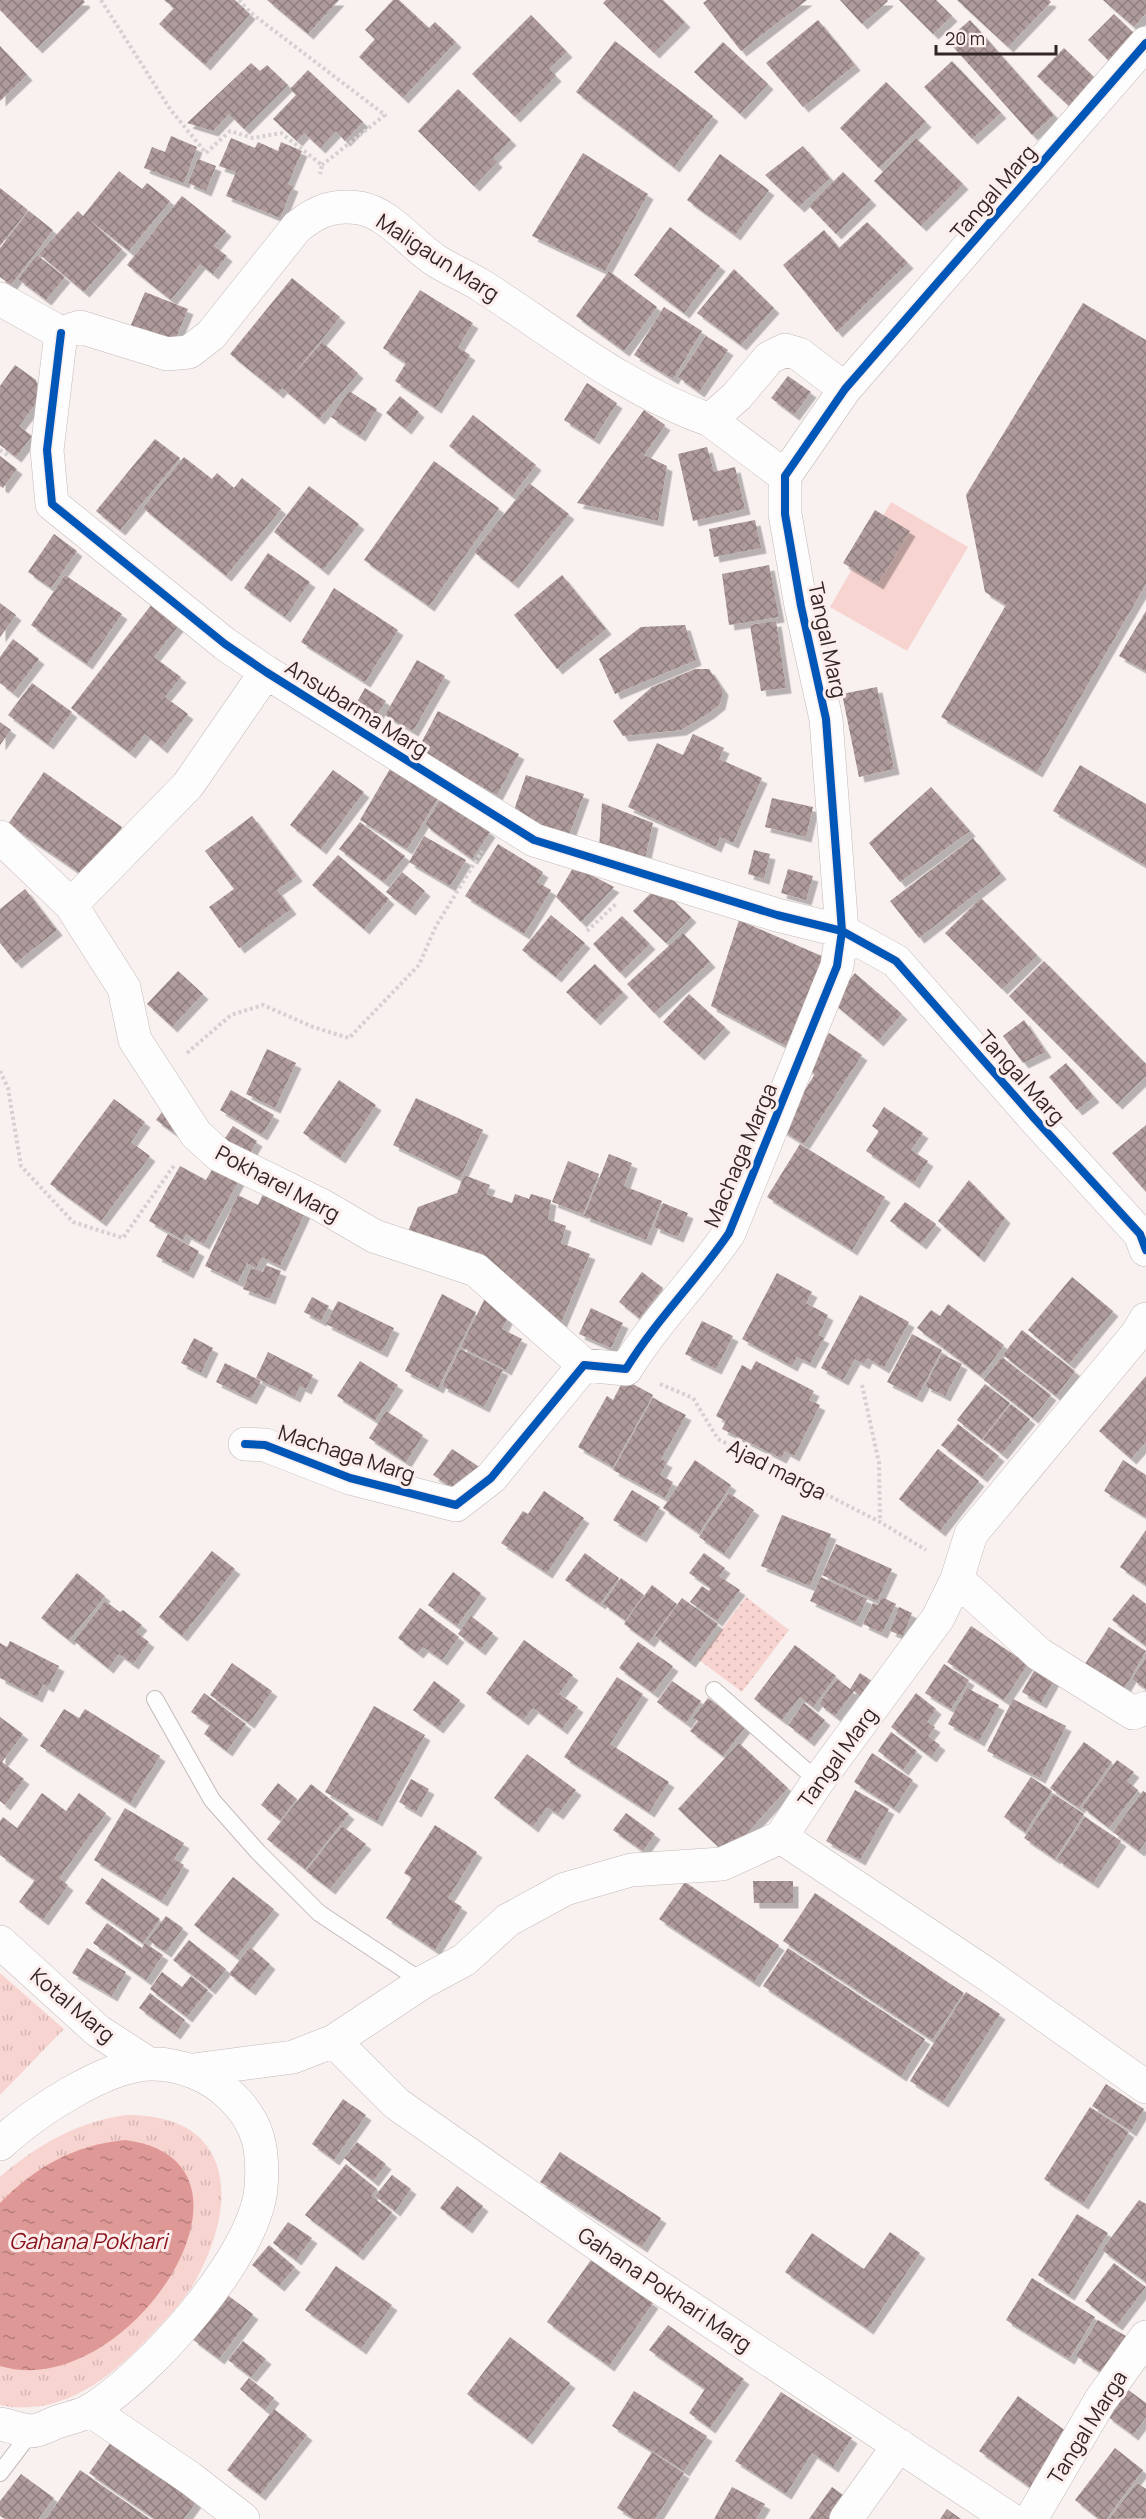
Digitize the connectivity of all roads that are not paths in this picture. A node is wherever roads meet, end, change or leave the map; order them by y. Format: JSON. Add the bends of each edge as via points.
{"nodes":[{"id":1,"x":1146,"y":43,"type":"edge"},
{"id":2,"x":0,"y":299,"type":"edge"},
{"id":3,"x":61,"y":333,"type":"junction"},
{"id":4,"x":845,"y":389,"type":"junction"},
{"id":5,"x":710,"y":420,"type":"junction"},
{"id":6,"x":785,"y":476,"type":"junction"},
{"id":7,"x":266,"y":672,"type":"junction"},
{"id":8,"x":0,"y":837,"type":"edge"},
{"id":9,"x":71,"y":905,"type":"junction"},
{"id":10,"x":842,"y":932,"type":"junction"},
{"id":11,"x":1146,"y":1250,"type":"edge"},
{"id":12,"x":1146,"y":1319,"type":"edge"},
{"id":13,"x":584,"y":1365,"type":"junction"},
{"id":14,"x":245,"y":1444,"type":"dead end"},
{"id":15,"x":957,"y":1579,"type":"junction"},
{"id":16,"x":714,"y":1690,"type":"dead end"},
{"id":17,"x":155,"y":1699,"type":"dead end"},
{"id":18,"x":1146,"y":1708,"type":"edge"},
{"id":19,"x":818,"y":1781,"type":"junction"},
{"id":20,"x":781,"y":1837,"type":"junction"},
{"id":21,"x":0,"y":1942,"type":"edge"},
{"id":22,"x":423,"y":1982,"type":"junction"},
{"id":23,"x":334,"y":2041,"type":"junction"},
{"id":24,"x":150,"y":2064,"type":"junction"},
{"id":25,"x":193,"y":2070,"type":"junction"},
{"id":26,"x":1146,"y":2087,"type":"edge"},
{"id":27,"x":0,"y":2144,"type":"edge"},
{"id":28,"x":1146,"y":2337,"type":"edge"},
{"id":29,"x":90,"y":2410,"type":"junction"},
{"id":30,"x":0,"y":2424,"type":"edge"},
{"id":31,"x":32,"y":2431,"type":"junction"},
{"id":32,"x":899,"y":2445,"type":"junction"},
{"id":33,"x":0,"y":2473,"type":"edge"},
{"id":34,"x":243,"y":2519,"type":"edge"},
{"id":35,"x":846,"y":2519,"type":"edge"},
{"id":36,"x":1010,"y":2519,"type":"edge"},
{"id":37,"x":1031,"y":2519,"type":"edge"}],
"edges":[{"from":1,"to":4,"type":"street","name":"Tangal Marg"},
{"from":2,"to":3,"type":"street"},
{"from":3,"to":5,"type":"street","name":"Maligaun Marg","via":[[80,327],[166,354],[189,352],[211,336],[297,227],[315,213],[361,208],[386,219],[436,261],[481,285],[622,380]]},
{"from":3,"to":7,"type":"street","name":"Ansubarma Marg","via":[[47,450],[52,504],[225,644]]},
{"from":4,"to":5,"type":"street","via":[[799,354],[785,350],[769,358],[737,396]]},
{"from":4,"to":6,"type":"street","name":"Tangal Marg"},
{"from":5,"to":6,"type":"street","name":"Maligaun Marg"},
{"from":6,"to":10,"type":"street","name":"Tangal Marg","via":[[785,514],[826,719]]},
{"from":7,"to":9,"type":"street","via":[[188,785]]},
{"from":7,"to":10,"type":"street","name":"Ansubarma Marg","via":[[534,840]]},
{"from":8,"to":9,"type":"street","name":"Pokharel Marg"},
{"from":9,"to":13,"type":"street","name":"Pokharel Marg","via":[[124,988],[135,1040],[196,1134],[219,1155],[374,1236],[476,1270]]},
{"from":10,"to":11,"type":"street","name":"Tangal Marg","via":[[896,961],[1140,1234]]},
{"from":10,"to":13,"type":"street","name":"Machaga Marga","via":[[837,966],[729,1233],[705,1269],[646,1337],[626,1369]]},
{"from":12,"to":15,"type":"street","name":"Tangal Marg","via":[[971,1534]]},
{"from":13,"to":14,"type":"street","name":"Machaga Marg","via":[[491,1478],[456,1505],[350,1478],[265,1445]]},
{"from":15,"to":18,"type":"street","via":[[1039,1654],[1133,1713]]},
{"from":15,"to":19,"type":"street","name":"Tangal Marg","via":[[938,1618]]},
{"from":16,"to":19,"type":"lane"},
{"from":17,"to":22,"type":"lane","via":[[212,1800],[258,1852],[319,1912]]},
{"from":19,"to":20,"type":"street","name":"Tangal Marg"},
{"from":20,"to":22,"type":"street","via":[[722,1864],[630,1870],[565,1889],[508,1920],[464,1960]]},
{"from":20,"to":26,"type":"street","via":[[991,1977]]},
{"from":21,"to":24,"type":"street","name":"Kotal Marg","via":[[98,2031]]},
{"from":22,"to":23,"type":"street"},
{"from":23,"to":25,"type":"street","via":[[293,2057]]},
{"from":23,"to":32,"type":"street","name":"Gahana Pokhari Marg","via":[[397,2104],[650,2281]]},
{"from":24,"to":25,"type":"street"},
{"from":24,"to":27,"type":"street","via":[[110,2073],[62,2098]]},
{"from":25,"to":29,"type":"street","via":[[225,2090],[246,2110],[257,2130],[261,2189],[253,2223],[192,2317],[144,2368]]},
{"from":28,"to":37,"type":"street","name":"Tangal Marga","via":[[1100,2401]]},
{"from":29,"to":31,"type":"street"},
{"from":29,"to":34,"type":"street"},
{"from":30,"to":31,"type":"street"},
{"from":31,"to":33,"type":"lane"},
{"from":32,"to":35,"type":"street"},
{"from":32,"to":36,"type":"street","name":"Gahana Pokhari Marg"}]}
